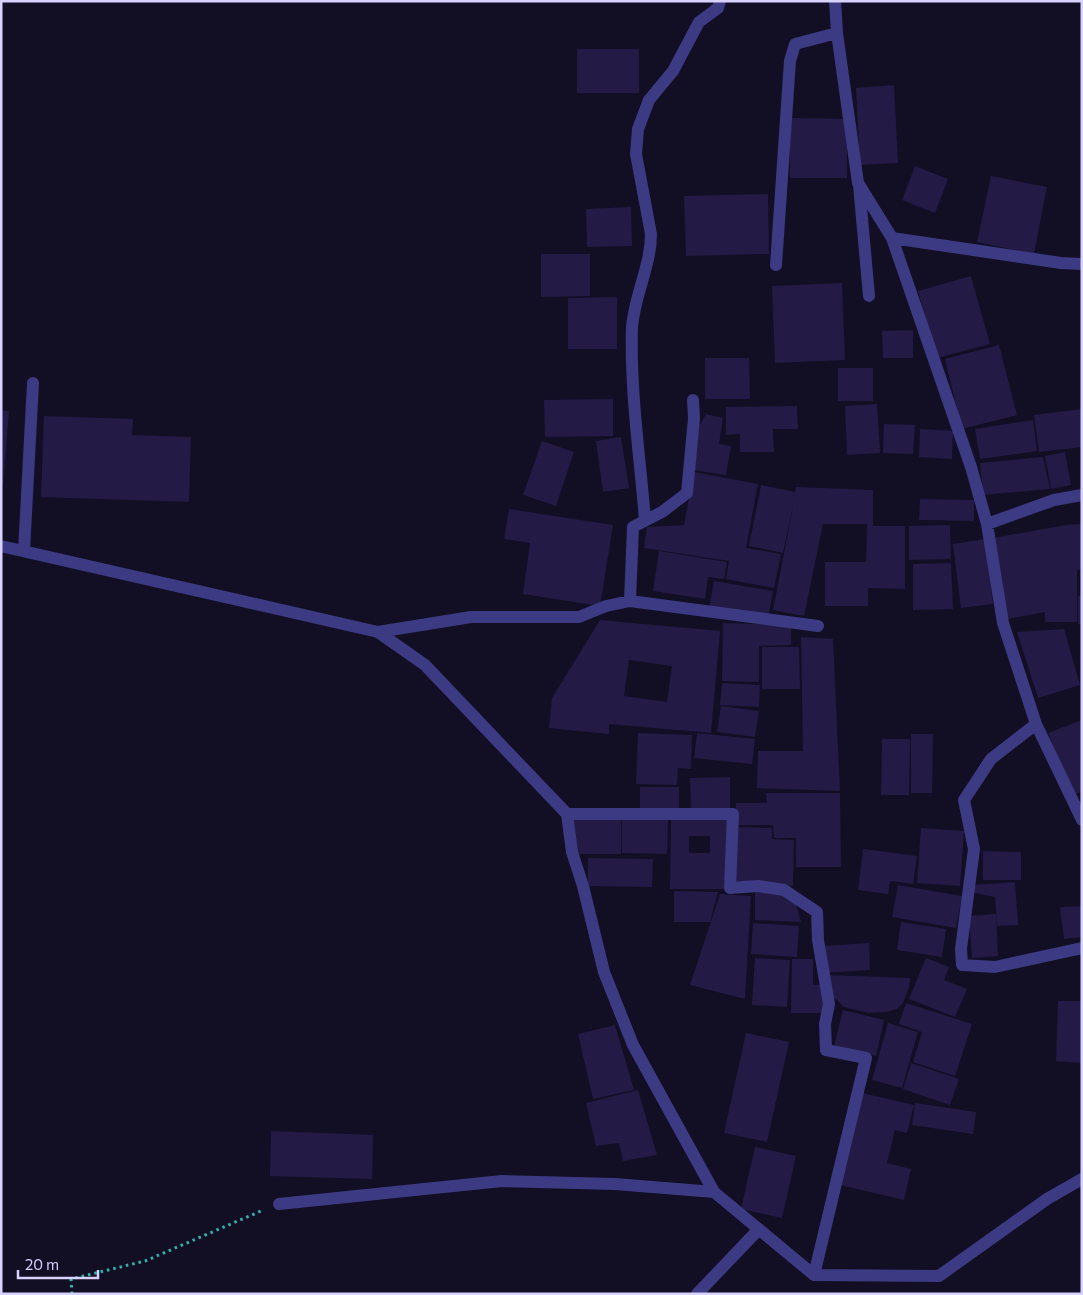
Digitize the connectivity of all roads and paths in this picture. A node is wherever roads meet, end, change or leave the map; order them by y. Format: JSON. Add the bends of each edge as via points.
{"nodes":[{"id":1,"x":720,"y":1,"type":"edge"},
{"id":2,"x":835,"y":1,"type":"edge"},
{"id":3,"x":837,"y":33,"type":"junction"},
{"id":4,"x":858,"y":182,"type":"junction"},
{"id":5,"x":892,"y":238,"type":"junction"},
{"id":6,"x":1082,"y":264,"type":"edge"},
{"id":7,"x":776,"y":265,"type":"dead end"},
{"id":8,"x":869,"y":296,"type":"dead end"},
{"id":9,"x":33,"y":383,"type":"dead end"},
{"id":10,"x":693,"y":400,"type":"dead end"},
{"id":11,"x":1082,"y":495,"type":"edge"},
{"id":12,"x":645,"y":520,"type":"junction"},
{"id":13,"x":987,"y":524,"type":"junction"},
{"id":14,"x":1,"y":546,"type":"edge"},
{"id":15,"x":24,"y":551,"type":"junction"},
{"id":16,"x":630,"y":602,"type":"junction"},
{"id":17,"x":818,"y":626,"type":"dead end"},
{"id":18,"x":378,"y":632,"type":"junction"},
{"id":19,"x":1036,"y":724,"type":"junction"},
{"id":20,"x":567,"y":814,"type":"junction"},
{"id":21,"x":1082,"y":820,"type":"edge"},
{"id":22,"x":1082,"y":948,"type":"edge"},
{"id":23,"x":1082,"y":1179,"type":"edge"},
{"id":24,"x":714,"y":1192,"type":"junction"},
{"id":25,"x":279,"y":1204,"type":"joint"},
{"id":26,"x":759,"y":1229,"type":"junction"},
{"id":27,"x":814,"y":1275,"type":"junction"},
{"id":28,"x":72,"y":1294,"type":"edge"},
{"id":29,"x":697,"y":1294,"type":"edge"}],
"edges":[{"from":1,"to":12,"type":"street","via":[[718,8],[699,22],[673,70],[649,100],[638,129],[636,154],[651,234],[632,328]]},
{"from":2,"to":3,"type":"street"},
{"from":3,"to":4,"type":"street"},
{"from":3,"to":7,"type":"street","via":[[795,44],[790,61]]},
{"from":4,"to":5,"type":"street"},
{"from":4,"to":8,"type":"street"},
{"from":5,"to":6,"type":"street"},
{"from":5,"to":13,"type":"street","via":[[971,467]]},
{"from":9,"to":15,"type":"street"},
{"from":10,"to":12,"type":"street","via":[[687,493]]},
{"from":11,"to":13,"type":"street","via":[[1054,500]]},
{"from":12,"to":16,"type":"street","via":[[633,527]]},
{"from":13,"to":19,"type":"street","via":[[1003,623]]},
{"from":14,"to":15,"type":"street"},
{"from":15,"to":18,"type":"street"},
{"from":16,"to":17,"type":"street"},
{"from":16,"to":18,"type":"street","via":[[606,606],[579,617],[471,617]]},
{"from":18,"to":20,"type":"street","via":[[425,664]]},
{"from":19,"to":21,"type":"street"},
{"from":19,"to":22,"type":"street","via":[[991,759],[964,800],[974,849],[961,948],[962,965],[995,967]]},
{"from":20,"to":24,"type":"street","via":[[572,852],[608,981],[633,1045]]},
{"from":20,"to":27,"type":"street","via":[[733,814],[730,888],[758,886],[784,890],[817,912],[818,940],[829,1004],[825,1024],[826,1050],[866,1058]]},
{"from":23,"to":27,"type":"street","via":[[940,1276]]},
{"from":24,"to":25,"type":"street","via":[[615,1184],[502,1181]]},
{"from":24,"to":26,"type":"street"},
{"from":25,"to":28,"type":"path","via":[[146,1261],[71,1279]]},
{"from":26,"to":27,"type":"street"},
{"from":26,"to":29,"type":"street"}]}
